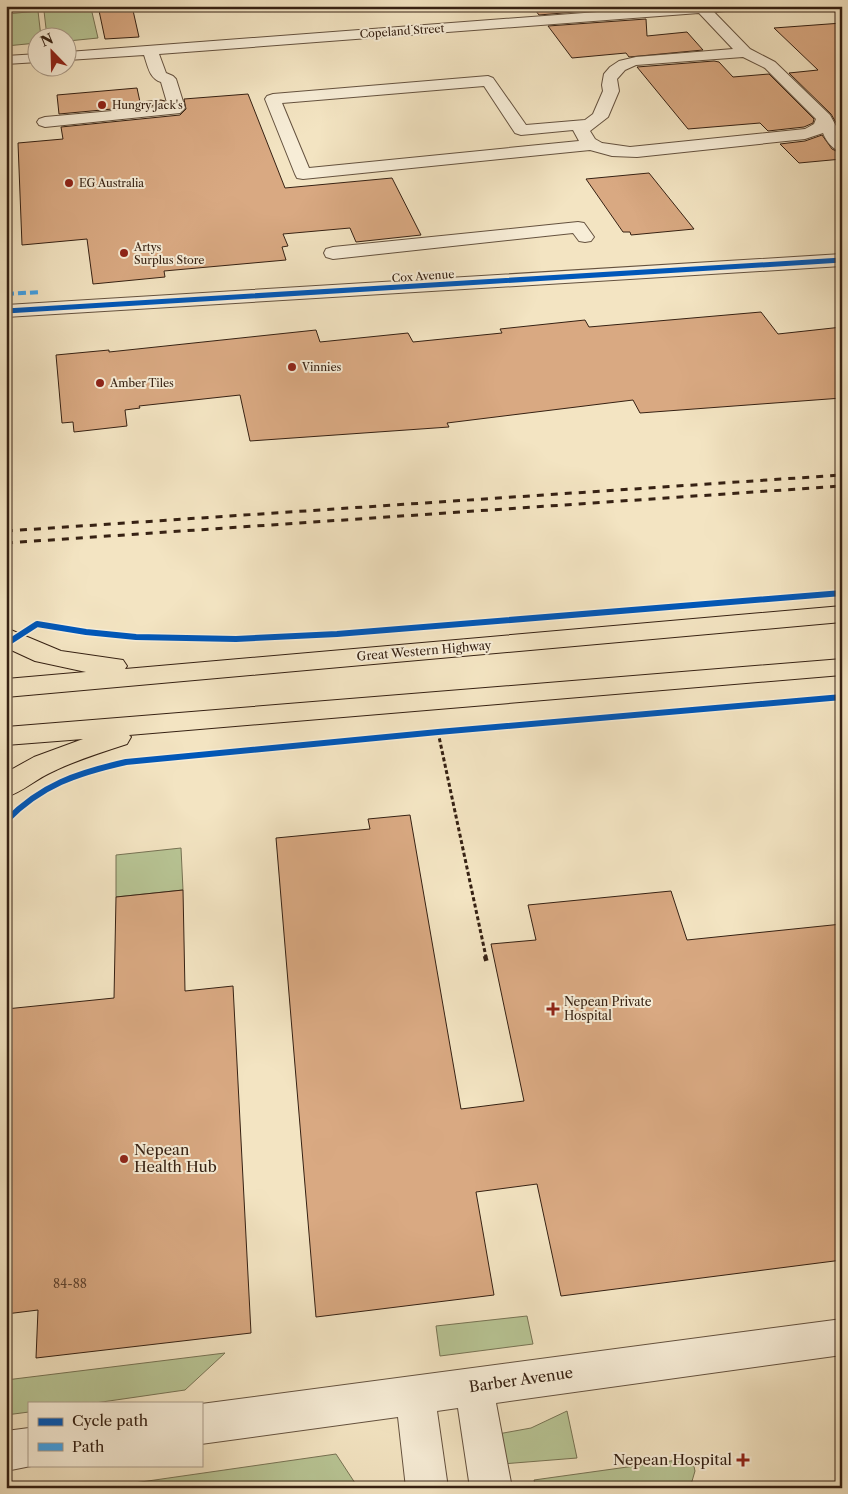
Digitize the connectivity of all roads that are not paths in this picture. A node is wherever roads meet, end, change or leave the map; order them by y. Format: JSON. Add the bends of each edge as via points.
{"nodes":[{"id":1,"x":736,"y":6,"type":"edge"},
{"id":2,"x":703,"y":9,"type":"junction"},
{"id":3,"x":150,"y":50,"type":"junction"},
{"id":4,"x":745,"y":52,"type":"junction"},
{"id":5,"x":78,"y":55,"type":"edge"},
{"id":6,"x":28,"y":59,"type":"edge"},
{"id":7,"x":6,"y":60,"type":"edge"},
{"id":8,"x":824,"y":118,"type":"junction"},
{"id":9,"x":45,"y":122,"type":"dead end"},
{"id":10,"x":589,"y":124,"type":"junction"},
{"id":11,"x":521,"y":130,"type":"junction"},
{"id":12,"x":593,"y":145,"type":"junction"},
{"id":13,"x":842,"y":147,"type":"edge"},
{"id":14,"x":535,"y":151,"type":"junction"},
{"id":15,"x":585,"y":237,"type":"dead end"},
{"id":16,"x":333,"y":253,"type":"dead end"},
{"id":17,"x":842,"y":260,"type":"edge"},
{"id":18,"x":6,"y":311,"type":"edge"},
{"id":19,"x":842,"y":614,"type":"edge"},
{"id":20,"x":6,"y":636,"type":"edge"},
{"id":21,"x":842,"y":667,"type":"edge"},
{"id":22,"x":233,"y":668,"type":"junction"},
{"id":23,"x":6,"y":688,"type":"edge"},
{"id":24,"x":147,"y":726,"type":"junction"},
{"id":25,"x":6,"y":736,"type":"edge"},
{"id":26,"x":6,"y":787,"type":"edge"},
{"id":27,"x":842,"y":1337,"type":"edge"},
{"id":28,"x":474,"y":1387,"type":"junction"},
{"id":29,"x":415,"y":1395,"type":"junction"},
{"id":30,"x":202,"y":1424,"type":"edge"},
{"id":31,"x":28,"y":1448,"type":"edge"},
{"id":32,"x":6,"y":1451,"type":"edge"},
{"id":33,"x":427,"y":1488,"type":"edge"},
{"id":34,"x":491,"y":1488,"type":"edge"}],
"edges":[{"from":1,"to":2,"type":"street","name":"Copeland Street"},
{"from":2,"to":3,"type":"street","name":"Copeland Street"},
{"from":2,"to":4,"type":"street"},
{"from":3,"to":5,"type":"street","name":"Copeland Street"},
{"from":3,"to":9,"type":"street","via":[[159,76],[168,79],[177,108]]},
{"from":4,"to":8,"type":"street","via":[[770,65]]},
{"from":4,"to":10,"type":"street","via":[[622,64],[609,79],[611,91],[600,117]]},
{"from":6,"to":7,"type":"street"},
{"from":8,"to":12,"type":"street","via":[[822,126],[805,134],[630,152]]},
{"from":8,"to":13,"type":"street","via":[[833,138]]},
{"from":10,"to":11,"type":"street"},
{"from":10,"to":12,"type":"street","via":[[581,132]]},
{"from":11,"to":14,"type":"street"},
{"from":11,"to":14,"type":"street","via":[[488,81],[273,99],[303,174]]},
{"from":12,"to":14,"type":"street"},
{"from":15,"to":16,"type":"street","via":[[578,228],[469,244]]},
{"from":17,"to":18,"type":"street","name":"Cox Avenue"},
{"from":19,"to":22,"type":"highway","name":"Great Western Highway"},
{"from":20,"to":22,"type":"highway","via":[[34,652],[65,661],[104,666]]},
{"from":21,"to":24,"type":"highway"},
{"from":22,"to":23,"type":"highway","name":"Great Western Highway"},
{"from":24,"to":25,"type":"highway"},
{"from":24,"to":26,"type":"highway","via":[[56,760],[20,776]]},
{"from":27,"to":28,"type":"street","name":"Barber Avenue"},
{"from":28,"to":29,"type":"street","name":"Barber Avenue"},
{"from":28,"to":34,"type":"street"},
{"from":29,"to":30,"type":"street","name":"Barber Avenue"},
{"from":29,"to":33,"type":"street"},
{"from":31,"to":32,"type":"street"}]}
